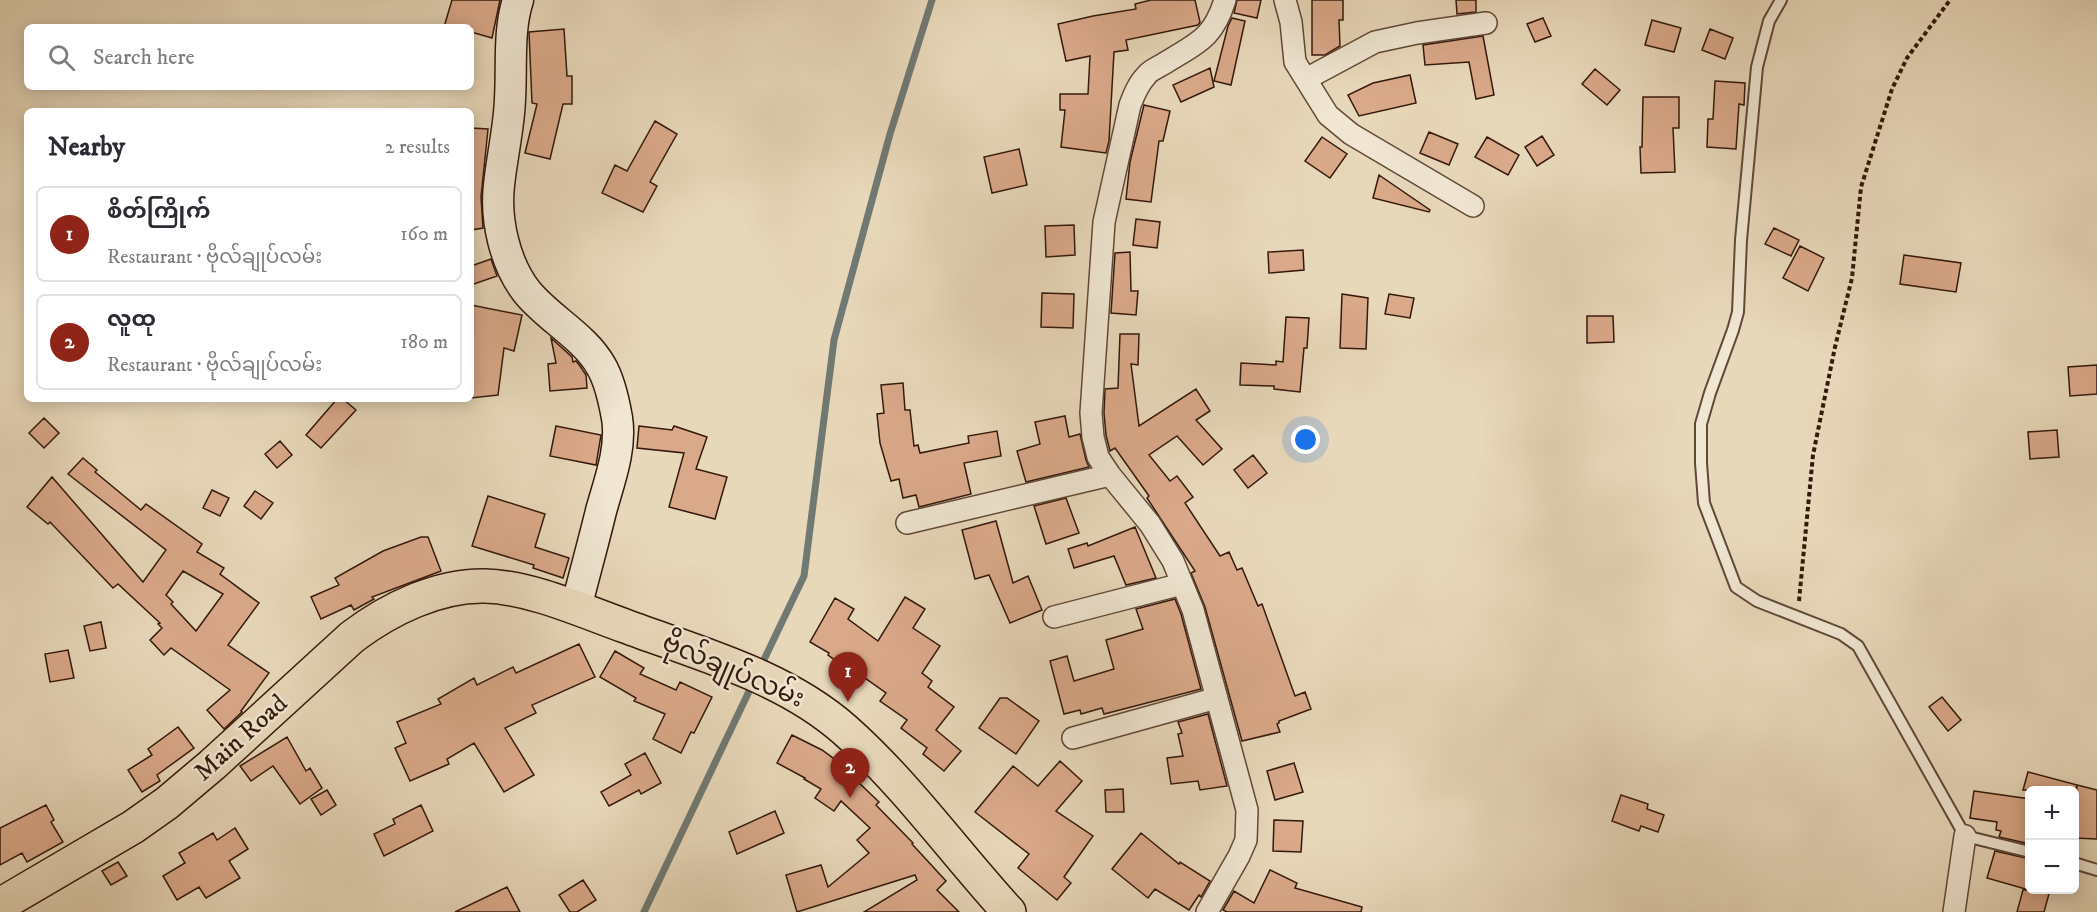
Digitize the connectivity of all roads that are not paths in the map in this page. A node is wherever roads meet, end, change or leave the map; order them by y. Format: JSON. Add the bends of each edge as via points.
{"nodes":[{"id":1,"x":518,"y":0,"type":"edge"},
{"id":2,"x":1225,"y":0,"type":"edge"},
{"id":3,"x":1286,"y":0,"type":"edge"},
{"id":4,"x":1780,"y":0,"type":"edge"},
{"id":5,"x":1486,"y":23,"type":"dead end"},
{"id":6,"x":1306,"y":78,"type":"junction"},
{"id":7,"x":1473,"y":206,"type":"dead end"},
{"id":8,"x":1110,"y":475,"type":"junction"},
{"id":9,"x":907,"y":522,"type":"dead end"},
{"id":10,"x":1182,"y":584,"type":"junction"},
{"id":11,"x":484,"y":586,"type":"joint"},
{"id":12,"x":576,"y":608,"type":"junction"},
{"id":13,"x":1054,"y":617,"type":"dead end"},
{"id":14,"x":1217,"y":698,"type":"junction"},
{"id":15,"x":1072,"y":738,"type":"dead end"},
{"id":16,"x":1965,"y":836,"type":"junction"},
{"id":17,"x":2025,"y":851,"type":"edge"},
{"id":18,"x":2079,"y":864,"type":"edge"},
{"id":19,"x":2097,"y":870,"type":"edge"},
{"id":20,"x":0,"y":905,"type":"edge"},
{"id":21,"x":1009,"y":912,"type":"edge"},
{"id":22,"x":1207,"y":912,"type":"edge"},
{"id":23,"x":1954,"y":912,"type":"edge"}],
"edges":[{"from":1,"to":12,"type":"street","via":[[513,18],[510,100],[499,194],[506,252],[528,292],[602,366],[617,420],[614,466]]},
{"from":2,"to":8,"type":"street","via":[[1212,30],[1147,74],[1130,105],[1104,222],[1091,412],[1098,457]]},
{"from":3,"to":6,"type":"street","via":[[1295,62]]},
{"from":4,"to":16,"type":"lane","via":[[1769,21],[1757,67],[1738,312],[1701,424],[1704,503],[1736,587],[1757,601],[1841,634],[1858,646]]},
{"from":5,"to":6,"type":"street","via":[[1375,42]]},
{"from":6,"to":7,"type":"street","via":[[1328,115],[1351,134]]},
{"from":8,"to":9,"type":"street"},
{"from":8,"to":10,"type":"street","via":[[1150,524]]},
{"from":10,"to":13,"type":"street"},
{"from":10,"to":14,"type":"street"},
{"from":11,"to":12,"type":"main road","name":"ဗိုလ်‌ချုပ်‌လမ်း","via":[[507,588]]},
{"from":11,"to":20,"type":"main road","name":"Main Road","via":[[444,591],[371,622],[167,803]]},
{"from":12,"to":21,"type":"main road","name":"ဗိုလ်‌ချုပ်‌လမ်း","via":[[772,682],[810,703],[845,730],[901,787]]},
{"from":14,"to":15,"type":"street"},
{"from":14,"to":22,"type":"street","via":[[1248,825],[1239,856]]},
{"from":16,"to":17,"type":"lane"},
{"from":16,"to":23,"type":"street"},
{"from":18,"to":19,"type":"lane"}]}
